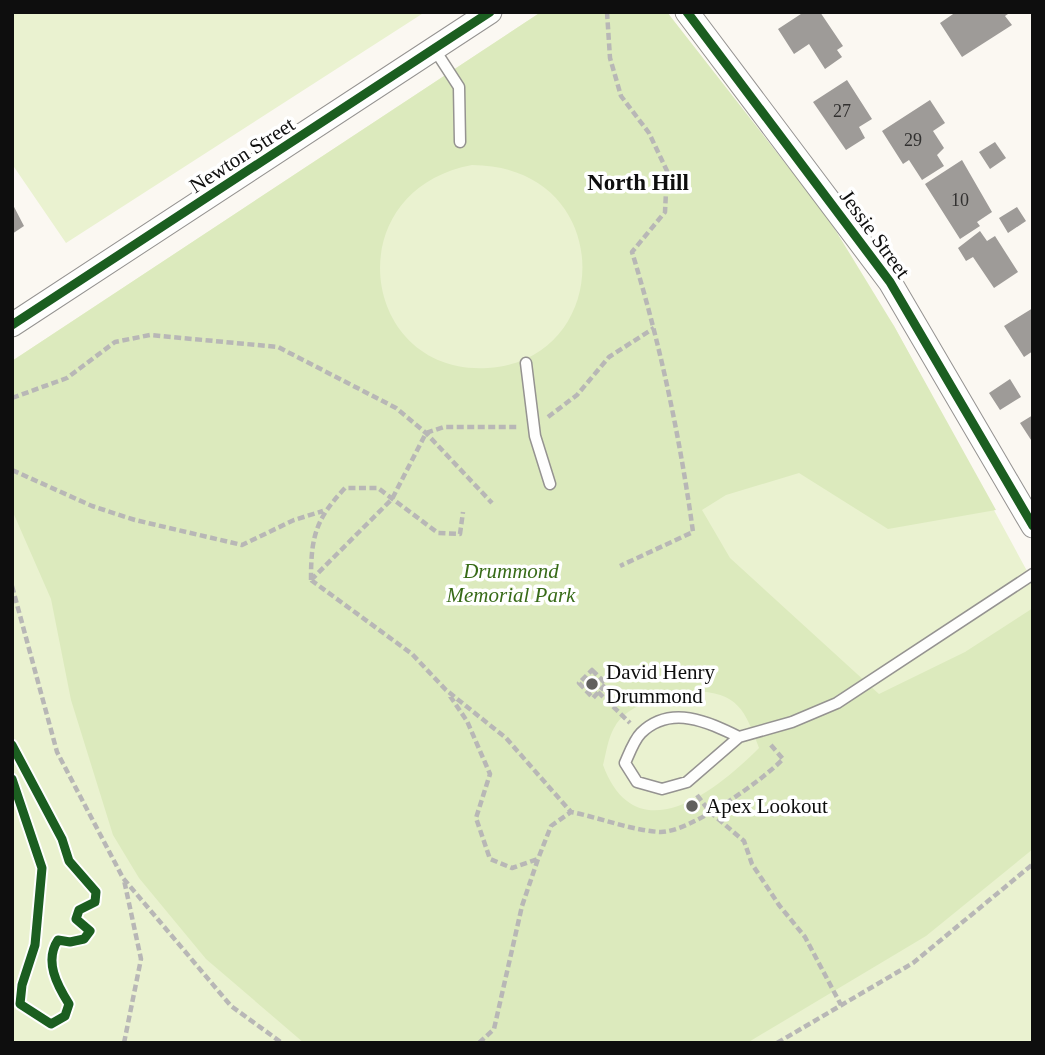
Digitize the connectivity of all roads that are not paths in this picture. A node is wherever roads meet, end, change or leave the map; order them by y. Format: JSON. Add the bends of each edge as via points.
{"nodes":[{"id":1,"x":490,"y":12,"type":"edge"},
{"id":2,"x":687,"y":12,"type":"edge"},
{"id":3,"x":435,"y":50,"type":"junction"},
{"id":4,"x":460,"y":142,"type":"dead end"},
{"id":5,"x":12,"y":325,"type":"edge"},
{"id":6,"x":526,"y":363,"type":"dead end"},
{"id":7,"x":550,"y":484,"type":"dead end"},
{"id":8,"x":1033,"y":526,"type":"edge"},
{"id":9,"x":1033,"y":575,"type":"edge"},
{"id":10,"x":739,"y":737,"type":"junction"}],
"edges":[{"from":1,"to":3,"type":"street","name":"Newton Street"},
{"from":2,"to":8,"type":"street","name":"Jessie Street","via":[[890,282]]},
{"from":3,"to":4,"type":"lane","via":[[459,87]]},
{"from":3,"to":5,"type":"street","name":"Newton Street"},
{"from":6,"to":7,"type":"lane","via":[[534,428]]},
{"from":9,"to":10,"type":"lane","via":[[837,704]]},
{"from":10,"to":10,"type":"lane","via":[[687,782],[662,789],[637,782],[625,762],[641,733],[669,718],[699,718]]}]}
